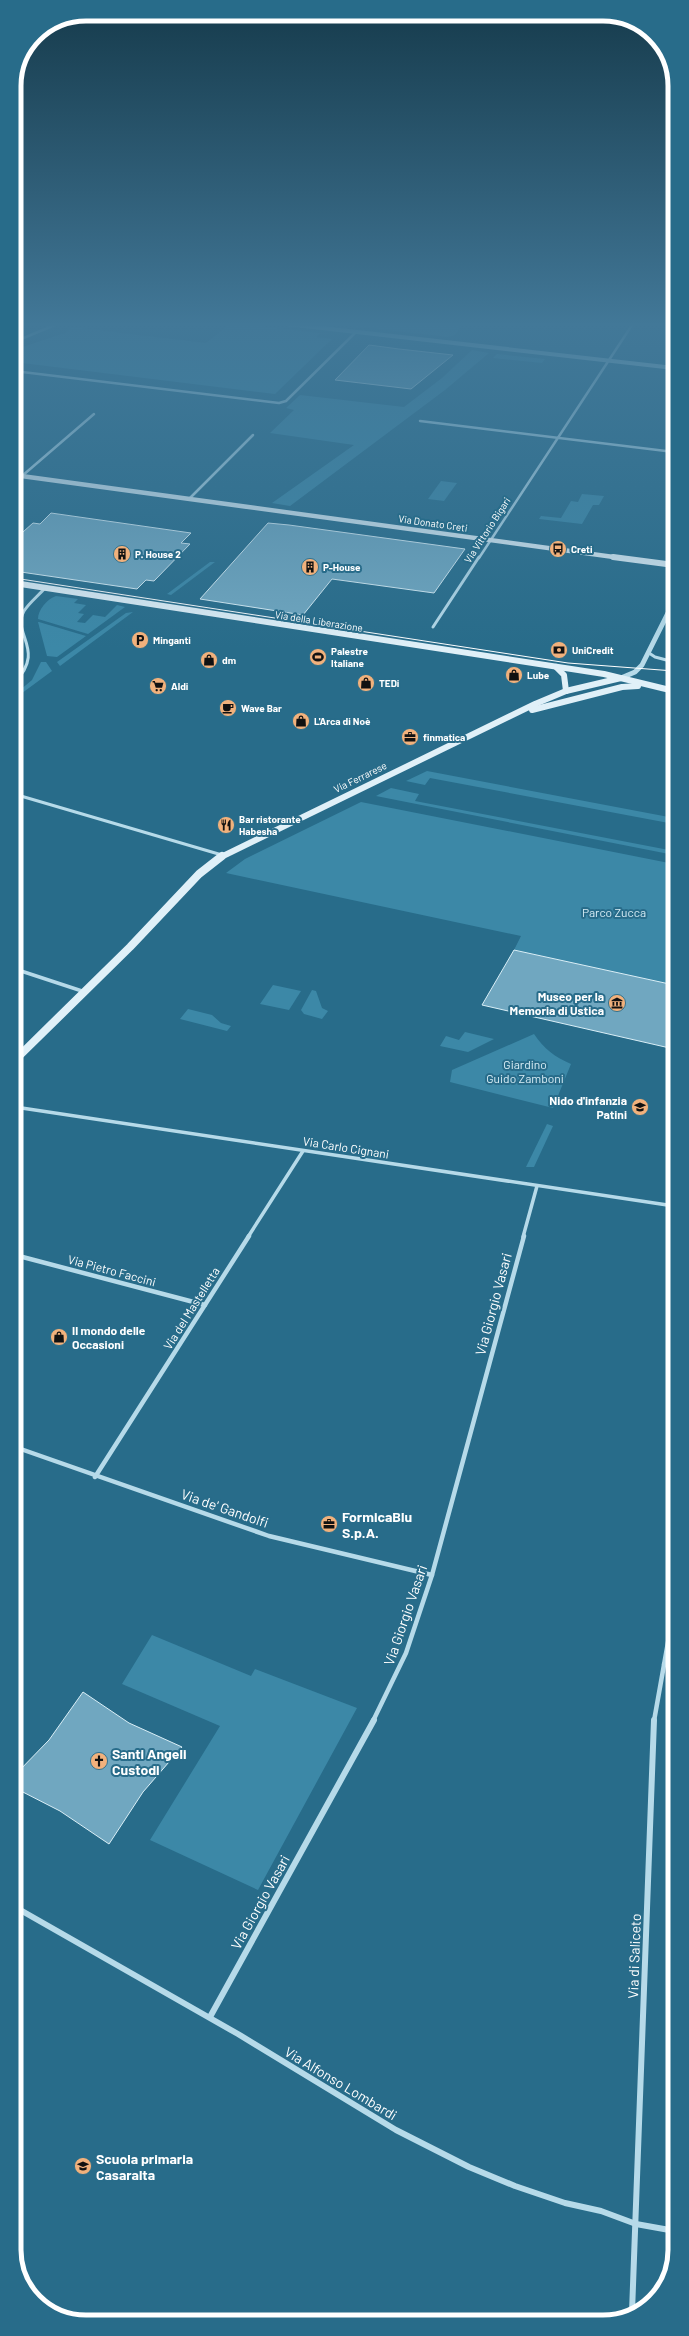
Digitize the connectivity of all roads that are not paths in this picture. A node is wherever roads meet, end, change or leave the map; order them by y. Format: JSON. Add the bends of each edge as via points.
{"nodes":[{"id":1,"x":74,"y":431,"type":"edge"},
{"id":2,"x":501,"y":431,"type":"edge"},
{"id":3,"x":562,"y":431,"type":"edge"},
{"id":4,"x":253,"y":435,"type":"dead end"},
{"id":5,"x":557,"y":438,"type":"junction"},
{"id":6,"x":668,"y":451,"type":"edge"},
{"id":7,"x":22,"y":476,"type":"joint"},
{"id":8,"x":189,"y":499,"type":"junction"},
{"id":9,"x":491,"y":540,"type":"junction"},
{"id":10,"x":668,"y":564,"type":"edge"},
{"id":11,"x":21,"y":584,"type":"edge"},
{"id":12,"x":45,"y":588,"type":"junction"},
{"id":13,"x":668,"y":613,"type":"edge"},
{"id":14,"x":433,"y":627,"type":"dead end"},
{"id":15,"x":649,"y":653,"type":"junction"},
{"id":16,"x":668,"y":660,"type":"edge"},
{"id":17,"x":554,"y":666,"type":"junction"},
{"id":18,"x":21,"y":676,"type":"edge"},
{"id":19,"x":621,"y":678,"type":"junction"},
{"id":20,"x":648,"y":686,"type":"junction"},
{"id":21,"x":566,"y":691,"type":"junction"},
{"id":22,"x":668,"y":691,"type":"edge"},
{"id":23,"x":507,"y":718,"type":"junction"},
{"id":24,"x":21,"y":796,"type":"edge"},
{"id":25,"x":222,"y":856,"type":"junction"},
{"id":26,"x":21,"y":971,"type":"edge"},
{"id":27,"x":85,"y":992,"type":"junction"},
{"id":28,"x":21,"y":1054,"type":"edge"},
{"id":29,"x":21,"y":1108,"type":"edge"},
{"id":30,"x":303,"y":1151,"type":"junction"},
{"id":31,"x":537,"y":1186,"type":"junction"},
{"id":32,"x":668,"y":1205,"type":"edge"},
{"id":33,"x":21,"y":1257,"type":"edge"},
{"id":34,"x":205,"y":1305,"type":"junction"},
{"id":35,"x":21,"y":1449,"type":"edge"},
{"id":36,"x":95,"y":1477,"type":"junction"},
{"id":37,"x":432,"y":1575,"type":"junction"},
{"id":38,"x":668,"y":1642,"type":"edge"},
{"id":39,"x":664,"y":1664,"type":"junction"},
{"id":40,"x":668,"y":1665,"type":"edge"},
{"id":41,"x":21,"y":1910,"type":"edge"},
{"id":42,"x":210,"y":2017,"type":"junction"},
{"id":43,"x":636,"y":2224,"type":"junction"},
{"id":44,"x":668,"y":2230,"type":"edge"},
{"id":45,"x":632,"y":2308,"type":"edge"}],
"edges":[{"from":1,"to":7,"type":"street"},
{"from":2,"to":5,"type":"street"},
{"from":3,"to":5,"type":"street","name":"Via Vittorio Bigari"},
{"from":4,"to":8,"type":"street"},
{"from":5,"to":6,"type":"street"},
{"from":5,"to":9,"type":"street","name":"Via Vittorio Bigari"},
{"from":7,"to":8,"type":"main road","name":"Via Donato Creti"},
{"from":8,"to":9,"type":"main road","name":"Via Donato Creti"},
{"from":9,"to":10,"type":"main road","name":"Via Donato Creti"},
{"from":9,"to":14,"type":"street","name":"Via Vittorio Bigari"},
{"from":11,"to":12,"type":"main road","name":"Via della Liberazione"},
{"from":12,"to":17,"type":"main road","name":"Via della Liberazione"},
{"from":12,"to":18,"type":"street","via":[[24,612],[22,622],[30,659]]},
{"from":13,"to":15,"type":"street"},
{"from":15,"to":16,"type":"street"},
{"from":15,"to":19,"type":"street","via":[[635,672]]},
{"from":17,"to":19,"type":"main road","name":"Via della Liberazione"},
{"from":17,"to":21,"type":"main road","via":[[564,673]]},
{"from":19,"to":20,"type":"main road","name":"Via Ferrarese"},
{"from":19,"to":21,"type":"main road","name":"Via Ferrarese"},
{"from":20,"to":22,"type":"main road","name":"Via Ferrarese"},
{"from":20,"to":23,"type":"main road","name":"Via Ferrarese","via":[[622,687]]},
{"from":21,"to":23,"type":"main road","name":"Via Ferrarese"},
{"from":23,"to":25,"type":"main road","name":"Via Ferrarese"},
{"from":24,"to":25,"type":"street"},
{"from":25,"to":27,"type":"main road","name":"Via Ferrarese","via":[[199,874]]},
{"from":26,"to":27,"type":"street"},
{"from":27,"to":28,"type":"main road","name":"Via Ferrarese"},
{"from":29,"to":30,"type":"street","name":"Via Carlo Cignani"},
{"from":30,"to":31,"type":"street","name":"Via Carlo Cignani"},
{"from":30,"to":34,"type":"street","name":"Via del Mastelletta"},
{"from":31,"to":32,"type":"street","name":"Via Carlo Cignani"},
{"from":31,"to":37,"type":"street","name":"Via Giorgio Vasari"},
{"from":33,"to":34,"type":"street","name":"Via Pietro Faccini"},
{"from":34,"to":36,"type":"street","name":"Via del Mastelletta"},
{"from":35,"to":36,"type":"street","name":"Via de' Gandolfi"},
{"from":36,"to":37,"type":"street","name":"Via de' Gandolfi","via":[[269,1536]]},
{"from":37,"to":42,"type":"street","name":"Via Giorgio Vasari","via":[[406,1653],[387,1696]]},
{"from":38,"to":39,"type":"street","name":"Via di Saliceto"},
{"from":39,"to":40,"type":"street"},
{"from":39,"to":43,"type":"street","name":"Via di Saliceto","via":[[654,1721]]},
{"from":41,"to":42,"type":"street","name":"Via Alfonso Lombardi"},
{"from":42,"to":43,"type":"street","name":"Via Alfonso Lombardi","via":[[396,2130],[469,2167],[515,2186]]},
{"from":43,"to":44,"type":"street","name":"Via Alfonso Lombardi"},
{"from":43,"to":45,"type":"street","name":"Via di Saliceto"}]}
